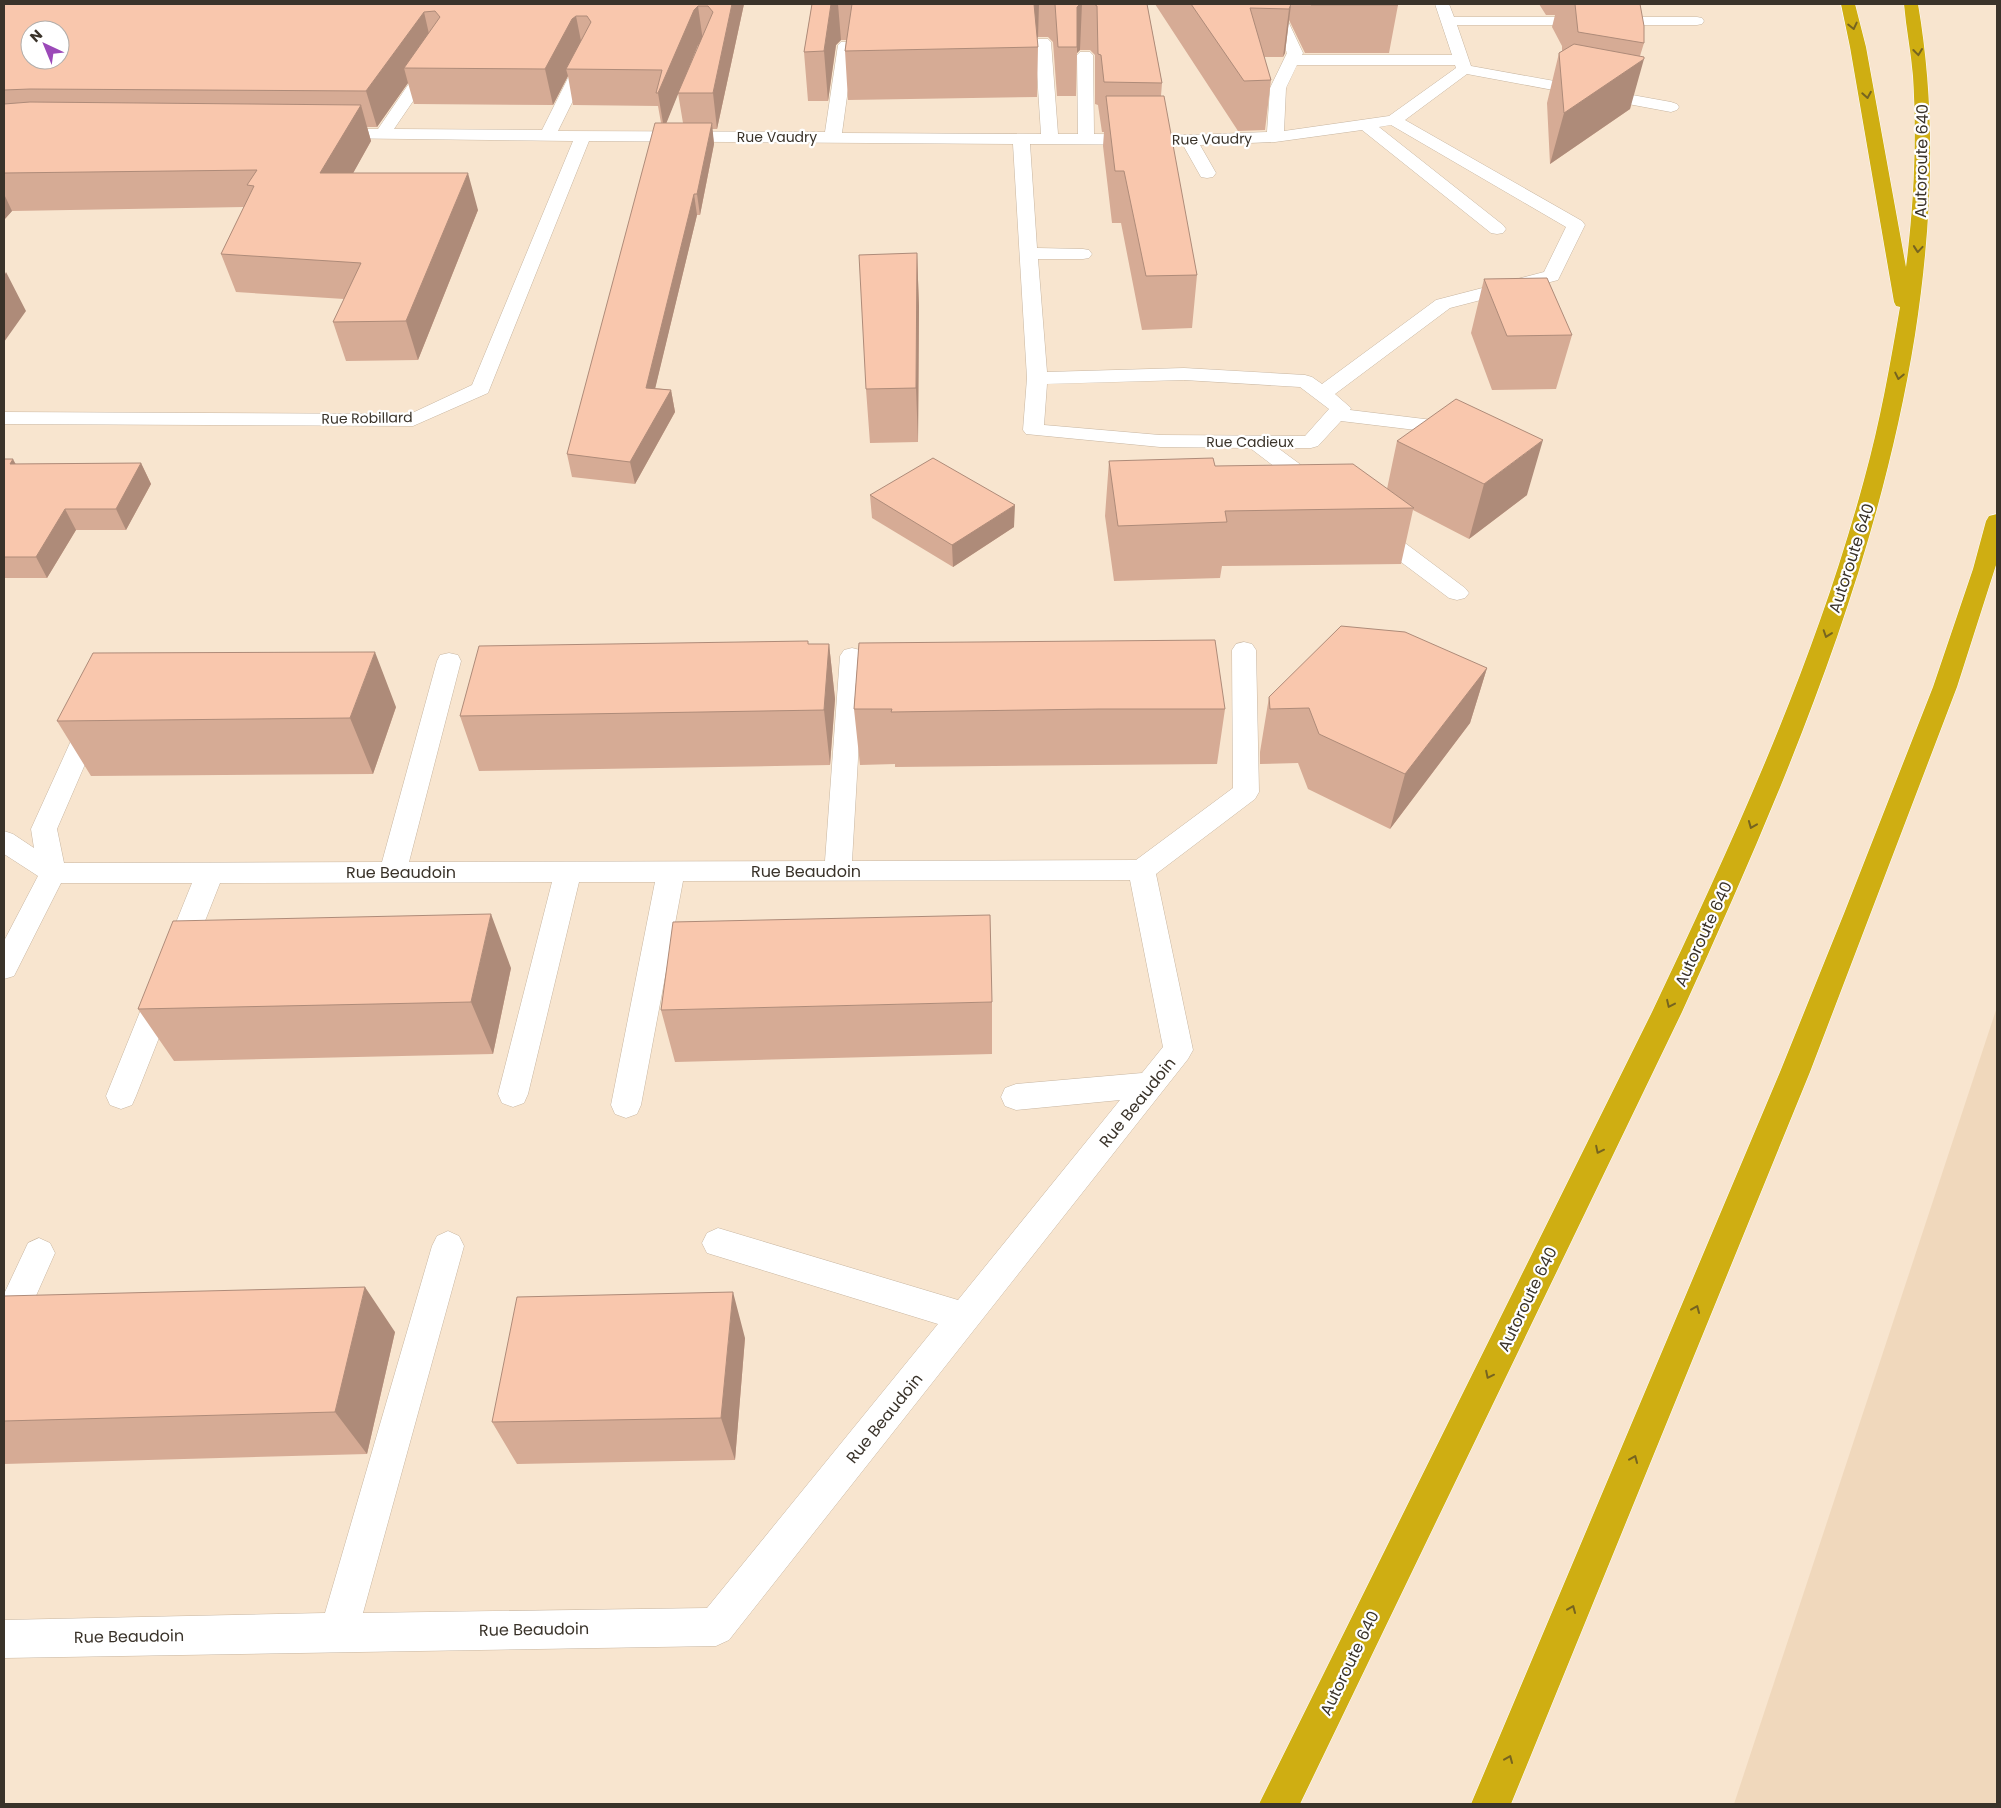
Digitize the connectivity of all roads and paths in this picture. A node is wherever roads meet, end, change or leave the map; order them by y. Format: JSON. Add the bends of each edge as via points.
{"nodes":[{"id":1,"x":1273,"y":4,"type":"edge"},
{"id":2,"x":1442,"y":4,"type":"edge"},
{"id":3,"x":1848,"y":4,"type":"edge"},
{"id":4,"x":1911,"y":4,"type":"edge"},
{"id":5,"x":1448,"y":21,"type":"junction"},
{"id":6,"x":1697,"y":21,"type":"dead end"},
{"id":7,"x":1043,"y":42,"type":"dead end"},
{"id":8,"x":846,"y":44,"type":"edge"},
{"id":9,"x":439,"y":51,"type":"edge"},
{"id":10,"x":1085,"y":55,"type":"dead end"},
{"id":11,"x":588,"y":56,"type":"edge"},
{"id":12,"x":1292,"y":60,"type":"junction"},
{"id":13,"x":1463,"y":65,"type":"junction"},
{"id":14,"x":1671,"y":107,"type":"dead end"},
{"id":15,"x":678,"y":118,"type":"edge"},
{"id":16,"x":1394,"y":120,"type":"junction"},
{"id":17,"x":1365,"y":124,"type":"junction"},
{"id":18,"x":314,"y":134,"type":"edge"},
{"id":19,"x":383,"y":134,"type":"junction"},
{"id":20,"x":548,"y":135,"type":"junction"},
{"id":21,"x":583,"y":136,"type":"junction"},
{"id":22,"x":671,"y":136,"type":"junction"},
{"id":23,"x":833,"y":137,"type":"junction"},
{"id":24,"x":1275,"y":137,"type":"junction"},
{"id":25,"x":1021,"y":139,"type":"junction"},
{"id":26,"x":1050,"y":139,"type":"junction"},
{"id":27,"x":1086,"y":139,"type":"junction"},
{"id":28,"x":1189,"y":140,"type":"junction"},
{"id":29,"x":1207,"y":173,"type":"dead end"},
{"id":30,"x":1497,"y":229,"type":"dead end"},
{"id":31,"x":1029,"y":253,"type":"junction"},
{"id":32,"x":1083,"y":254,"type":"dead end"},
{"id":33,"x":1908,"y":328,"type":"junction"},
{"id":34,"x":1037,"y":378,"type":"junction"},
{"id":35,"x":1321,"y":394,"type":"junction"},
{"id":36,"x":1336,"y":414,"type":"junction"},
{"id":37,"x":4,"y":418,"type":"edge"},
{"id":38,"x":1449,"y":428,"type":"edge"},
{"id":39,"x":1256,"y":442,"type":"junction"},
{"id":40,"x":1334,"y":500,"type":"edge"},
{"id":41,"x":1357,"y":518,"type":"edge"},
{"id":42,"x":1997,"y":521,"type":"edge"},
{"id":43,"x":1997,"y":541,"type":"edge"},
{"id":44,"x":1984,"y":569,"type":"junction"},
{"id":45,"x":1457,"y":593,"type":"dead end"},
{"id":46,"x":1244,"y":650,"type":"dead end"},
{"id":47,"x":852,"y":656,"type":"dead end"},
{"id":48,"x":449,"y":661,"type":"dead end"},
{"id":49,"x":104,"y":692,"type":"edge"},
{"id":50,"x":4,"y":841,"type":"edge"},
{"id":51,"x":1142,"y":870,"type":"junction"},
{"id":52,"x":568,"y":871,"type":"junction"},
{"id":53,"x":838,"y":871,"type":"junction"},
{"id":54,"x":393,"y":872,"type":"junction"},
{"id":55,"x":671,"y":872,"type":"junction"},
{"id":56,"x":53,"y":873,"type":"junction"},
{"id":57,"x":210,"y":873,"type":"junction"},
{"id":58,"x":4,"y":968,"type":"edge"},
{"id":59,"x":1150,"y":1085,"type":"junction"},
{"id":60,"x":513,"y":1094,"type":"dead end"},
{"id":61,"x":121,"y":1096,"type":"dead end"},
{"id":62,"x":1016,"y":1097,"type":"dead end"},
{"id":63,"x":626,"y":1105,"type":"dead end"},
{"id":64,"x":718,"y":1243,"type":"dead end"},
{"id":65,"x":448,"y":1246,"type":"dead end"},
{"id":66,"x":40,"y":1253,"type":"dead end"},
{"id":67,"x":964,"y":1317,"type":"junction"},
{"id":68,"x":4,"y":1330,"type":"edge"},
{"id":69,"x":339,"y":1632,"type":"junction"},
{"id":70,"x":4,"y":1639,"type":"edge"},
{"id":71,"x":1280,"y":1804,"type":"edge"},
{"id":72,"x":1490,"y":1804,"type":"edge"}],
"edges":[{"from":1,"to":12,"type":"street","via":[[1296,52]]},
{"from":2,"to":5,"type":"street"},
{"from":3,"to":33,"type":"highway","one_way":true},
{"from":4,"to":33,"type":"highway","name":"Autoroute 640","one_way":true,"via":[[1919,55],[1923,142],[1918,253]]},
{"from":5,"to":6,"type":"street"},
{"from":5,"to":13,"type":"street"},
{"from":7,"to":26,"type":"street"},
{"from":8,"to":23,"type":"street"},
{"from":9,"to":19,"type":"street"},
{"from":10,"to":27,"type":"street"},
{"from":11,"to":20,"type":"street"},
{"from":12,"to":13,"type":"street"},
{"from":12,"to":24,"type":"street","via":[[1278,88]]},
{"from":13,"to":14,"type":"street"},
{"from":13,"to":16,"type":"street","name":"Rue Vaudry"},
{"from":15,"to":22,"type":"street"},
{"from":16,"to":17,"type":"street","name":"Rue Vaudry"},
{"from":16,"to":35,"type":"street","via":[[1576,225],[1551,276],[1444,304]]},
{"from":17,"to":24,"type":"street","name":"Rue Vaudry"},
{"from":17,"to":30,"type":"street"},
{"from":18,"to":19,"type":"street","name":"Rue Vaudry"},
{"from":19,"to":20,"type":"street","name":"Rue Vaudry"},
{"from":20,"to":21,"type":"street","name":"Rue Vaudry"},
{"from":21,"to":22,"type":"street","name":"Rue Vaudry"},
{"from":21,"to":37,"type":"street","name":"Rue Robillard","via":[[481,389],[413,420]]},
{"from":22,"to":23,"type":"street","name":"Rue Vaudry"},
{"from":23,"to":25,"type":"street","name":"Rue Vaudry"},
{"from":24,"to":28,"type":"street","name":"Rue Vaudry"},
{"from":25,"to":26,"type":"street","name":"Rue Vaudry"},
{"from":25,"to":31,"type":"street","name":"Rue Cadieux"},
{"from":26,"to":27,"type":"street","name":"Rue Vaudry"},
{"from":27,"to":28,"type":"street","name":"Rue Vaudry"},
{"from":28,"to":29,"type":"street"},
{"from":31,"to":32,"type":"street"},
{"from":31,"to":34,"type":"street","name":"Rue Cadieux"},
{"from":33,"to":71,"type":"highway","name":"Autoroute 640","one_way":true,"via":[[1884,446],[1865,516],[1787,743],[1663,1021]]},
{"from":34,"to":35,"type":"street","via":[[1184,374],[1296,380],[1305,381]]},
{"from":34,"to":39,"type":"street","name":"Rue Cadieux","via":[[1033,430],[1160,442]]},
{"from":35,"to":36,"type":"street","via":[[1341,408]]},
{"from":36,"to":38,"type":"street"},
{"from":36,"to":39,"type":"street","name":"Rue Cadieux","via":[[1311,442]]},
{"from":39,"to":40,"type":"street"},
{"from":41,"to":45,"type":"street"},
{"from":42,"to":44,"type":"highway"},
{"from":43,"to":44,"type":"highway"},
{"from":72,"to":44,"type":"highway","one_way":true,"via":[[1805,1046],[1945,687]]},
{"from":46,"to":51,"type":"street","via":[[1246,792]]},
{"from":47,"to":53,"type":"street"},
{"from":48,"to":54,"type":"street"},
{"from":49,"to":56,"type":"street","via":[[44,829]]},
{"from":50,"to":56,"type":"street"},
{"from":51,"to":53,"type":"street","name":"Rue Beaudoin"},
{"from":51,"to":59,"type":"street","name":"Rue Beaudoin","via":[[1178,1050]]},
{"from":52,"to":54,"type":"street","name":"Rue Beaudoin"},
{"from":52,"to":55,"type":"street","name":"Rue Beaudoin"},
{"from":52,"to":60,"type":"street"},
{"from":53,"to":55,"type":"street","name":"Rue Beaudoin"},
{"from":54,"to":57,"type":"street","name":"Rue Beaudoin"},
{"from":55,"to":63,"type":"street"},
{"from":56,"to":57,"type":"street","name":"Rue Beaudoin"},
{"from":56,"to":58,"type":"street"},
{"from":57,"to":61,"type":"street"},
{"from":59,"to":62,"type":"street"},
{"from":59,"to":67,"type":"street","name":"Rue Beaudoin"},
{"from":64,"to":67,"type":"street"},
{"from":65,"to":69,"type":"street"},
{"from":66,"to":68,"type":"street"},
{"from":67,"to":69,"type":"street","name":"Rue Beaudoin","via":[[716,1627]]},
{"from":69,"to":70,"type":"street","name":"Rue Beaudoin"}]}
